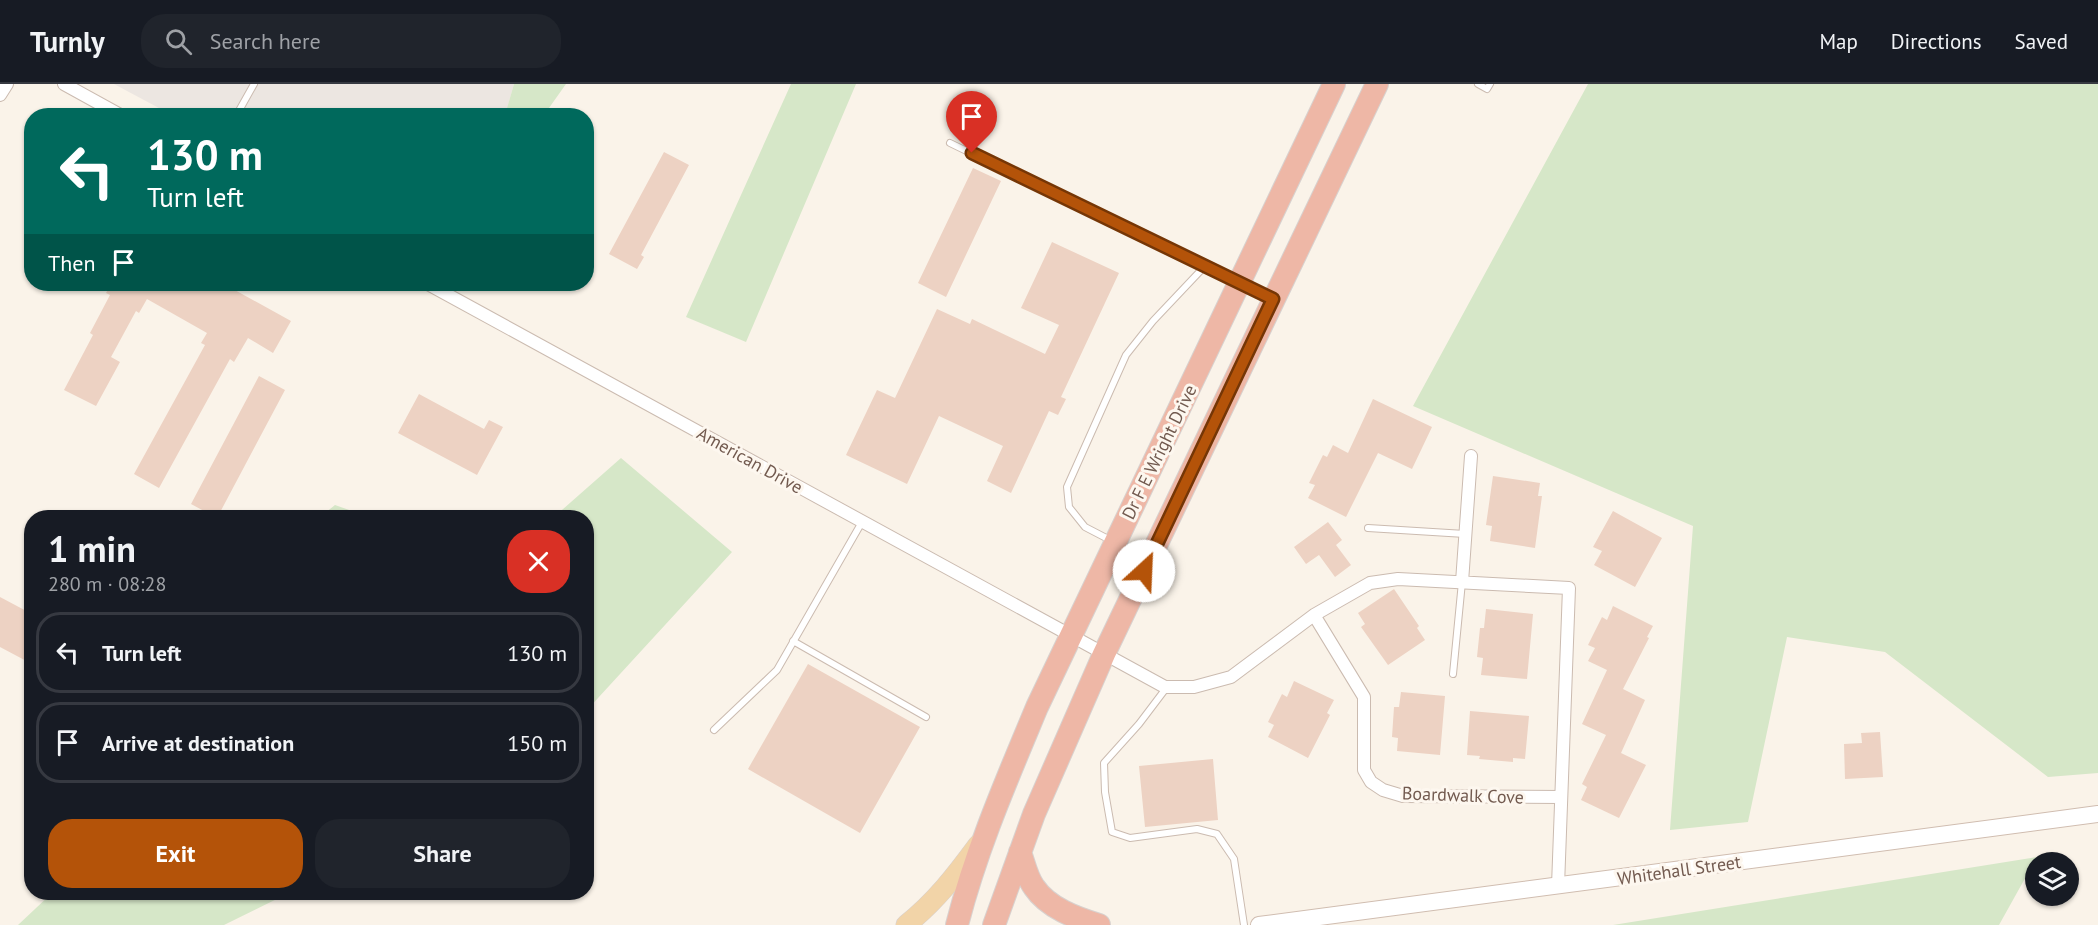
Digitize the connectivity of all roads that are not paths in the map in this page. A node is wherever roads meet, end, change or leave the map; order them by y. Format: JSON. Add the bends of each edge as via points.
{"nodes":[{"id":1,"x":7,"y":84,"type":"edge"},
{"id":2,"x":64,"y":84,"type":"edge"},
{"id":3,"x":254,"y":84,"type":"edge"},
{"id":4,"x":1335,"y":84,"type":"edge"},
{"id":5,"x":1377,"y":84,"type":"edge"},
{"id":6,"x":1479,"y":84,"type":"edge"},
{"id":7,"x":1490,"y":84,"type":"edge"},
{"id":8,"x":0,"y":95,"type":"edge"},
{"id":9,"x":108,"y":108,"type":"edge"},
{"id":10,"x":240,"y":108,"type":"edge"},
{"id":11,"x":951,"y":143,"type":"dead end"},
{"id":12,"x":1204,"y":266,"type":"junction"},
{"id":13,"x":1239,"y":283,"type":"junction"},
{"id":14,"x":441,"y":291,"type":"edge"},
{"id":15,"x":1273,"y":299,"type":"junction"},
{"id":16,"x":1471,"y":456,"type":"dead end"},
{"id":17,"x":862,"y":522,"type":"junction"},
{"id":18,"x":1368,"y":528,"type":"dead end"},
{"id":19,"x":1465,"y":534,"type":"junction"},
{"id":20,"x":1116,"y":543,"type":"junction"},
{"id":21,"x":1462,"y":582,"type":"junction"},
{"id":22,"x":1314,"y":615,"type":"junction"},
{"id":23,"x":1071,"y":636,"type":"junction"},
{"id":24,"x":793,"y":641,"type":"junction"},
{"id":25,"x":1104,"y":654,"type":"junction"},
{"id":26,"x":1453,"y":674,"type":"dead end"},
{"id":27,"x":1167,"y":686,"type":"junction"},
{"id":28,"x":926,"y":717,"type":"dead end"},
{"id":29,"x":714,"y":730,"type":"dead end"},
{"id":30,"x":1561,"y":797,"type":"junction"},
{"id":31,"x":2098,"y":814,"type":"edge"},
{"id":32,"x":985,"y":836,"type":"junction"},
{"id":33,"x":1020,"y":852,"type":"junction"},
{"id":34,"x":1558,"y":886,"type":"junction"},
{"id":35,"x":906,"y":925,"type":"edge"},
{"id":36,"x":957,"y":925,"type":"edge"},
{"id":37,"x":994,"y":925,"type":"edge"},
{"id":38,"x":1099,"y":925,"type":"edge"},
{"id":39,"x":1245,"y":925,"type":"edge"},
{"id":40,"x":1259,"y":925,"type":"edge"}],
"edges":[{"from":1,"to":8,"type":"street"},
{"from":2,"to":9,"type":"street"},
{"from":3,"to":10,"type":"lane"},
{"from":4,"to":13,"type":"highway","name":"Dr F E Wright Drive"},
{"from":5,"to":15,"type":"highway"},
{"from":6,"to":7,"type":"lane","via":[[1487,89]]},
{"from":11,"to":12,"type":"lane"},
{"from":12,"to":13,"type":"lane"},
{"from":12,"to":20,"type":"lane","via":[[1126,355],[1067,487],[1069,507],[1084,527]]},
{"from":13,"to":15,"type":"lane"},
{"from":13,"to":20,"type":"highway","name":"Dr F E Wright Drive"},
{"from":14,"to":17,"type":"street","name":"American Drive"},
{"from":15,"to":25,"type":"highway"},
{"from":16,"to":19,"type":"street"},
{"from":17,"to":23,"type":"street","name":"American Drive"},
{"from":17,"to":24,"type":"lane"},
{"from":18,"to":19,"type":"lane"},
{"from":19,"to":21,"type":"street"},
{"from":20,"to":23,"type":"highway","name":"Dr F E Wright Drive"},
{"from":21,"to":22,"type":"street","via":[[1398,579],[1370,583]]},
{"from":21,"to":26,"type":"lane"},
{"from":21,"to":30,"type":"street","via":[[1569,588]]},
{"from":22,"to":27,"type":"street","via":[[1231,676],[1194,687]]},
{"from":22,"to":30,"type":"street","name":"Boardwalk Cove","via":[[1364,697],[1364,770],[1371,782],[1402,796]]},
{"from":23,"to":25,"type":"street"},
{"from":23,"to":32,"type":"highway","name":"Dr F E Wright Drive"},
{"from":24,"to":28,"type":"lane"},
{"from":24,"to":29,"type":"lane","via":[[777,670]]},
{"from":25,"to":27,"type":"street"},
{"from":25,"to":33,"type":"highway"},
{"from":27,"to":39,"type":"lane","via":[[1104,763],[1113,832],[1130,838],[1197,829],[1217,834],[1234,859]]},
{"from":30,"to":34,"type":"street"},
{"from":31,"to":34,"type":"street","name":"Whitehall Street"},
{"from":32,"to":35,"type":"main road","via":[[950,884]]},
{"from":32,"to":36,"type":"highway","name":"Dr F E Wright Drive"},
{"from":33,"to":37,"type":"highway"},
{"from":33,"to":38,"type":"highway","via":[[1032,885],[1040,895],[1055,906]]},
{"from":34,"to":40,"type":"street","name":"Whitehall Street"}]}
